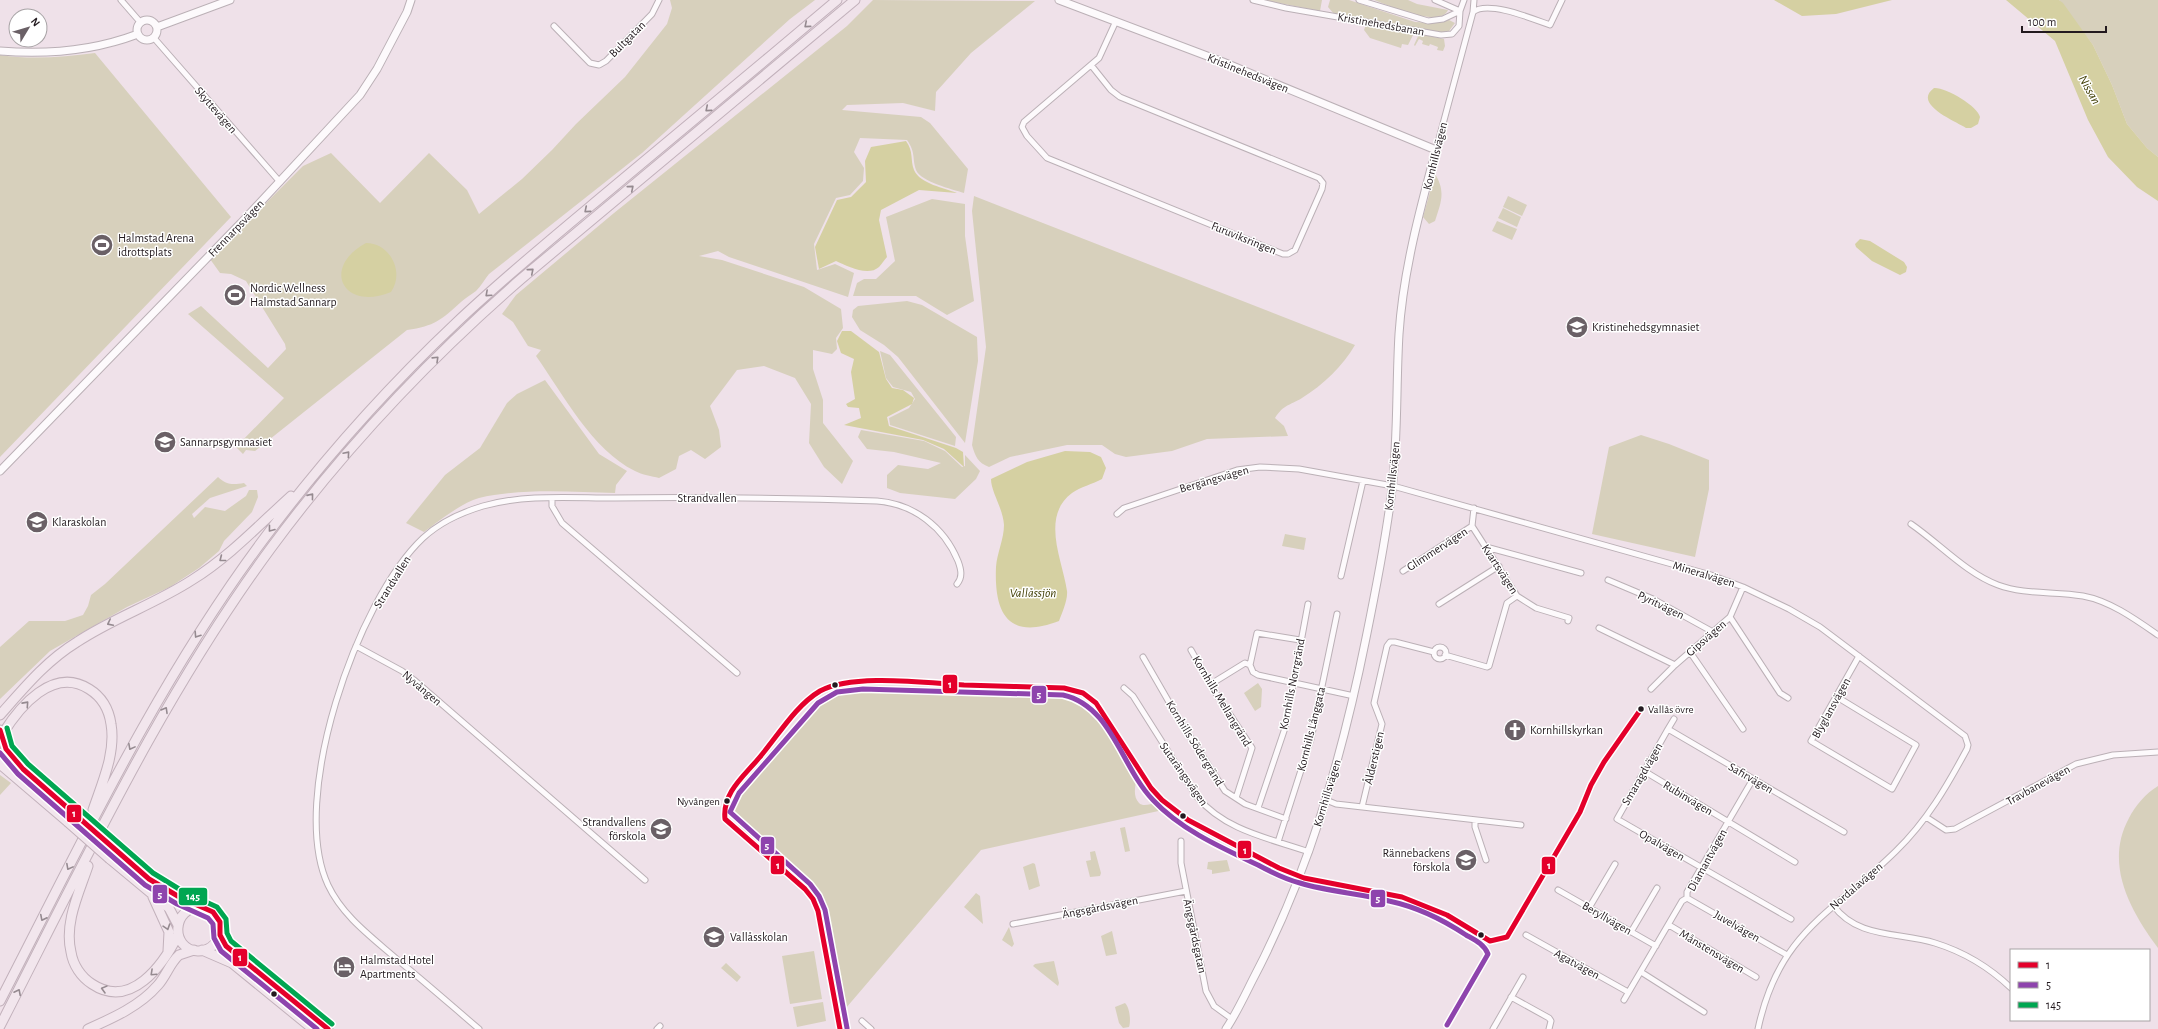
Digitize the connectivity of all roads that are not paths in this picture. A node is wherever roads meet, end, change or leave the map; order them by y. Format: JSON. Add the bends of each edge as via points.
{"nodes":[{"id":1,"x":121,"y":0,"type":"edge"},
{"id":2,"x":230,"y":0,"type":"edge"},
{"id":3,"x":411,"y":0,"type":"edge"},
{"id":4,"x":659,"y":0,"type":"edge"},
{"id":5,"x":837,"y":0,"type":"edge"},
{"id":6,"x":855,"y":0,"type":"edge"},
{"id":7,"x":1059,"y":0,"type":"edge"},
{"id":8,"x":1253,"y":0,"type":"edge"},
{"id":9,"x":1359,"y":0,"type":"edge"},
{"id":10,"x":1435,"y":0,"type":"edge"},
{"id":11,"x":1464,"y":0,"type":"edge"},
{"id":12,"x":1474,"y":0,"type":"edge"},
{"id":13,"x":1562,"y":0,"type":"edge"},
{"id":14,"x":1460,"y":11,"type":"junction"},
{"id":15,"x":1473,"y":12,"type":"junction"},
{"id":16,"x":1116,"y":21,"type":"junction"},
{"id":17,"x":141,"y":23,"type":"junction"},
{"id":18,"x":554,"y":26,"type":"dead end"},
{"id":19,"x":156,"y":27,"type":"junction"},
{"id":20,"x":138,"y":34,"type":"junction"},
{"id":21,"x":154,"y":38,"type":"junction"},
{"id":22,"x":0,"y":51,"type":"edge"},
{"id":23,"x":1091,"y":65,"type":"junction"},
{"id":24,"x":1436,"y":150,"type":"junction"},
{"id":25,"x":280,"y":182,"type":"junction"},
{"id":26,"x":0,"y":471,"type":"edge"},
{"id":27,"x":313,"y":476,"type":"junction"},
{"id":28,"x":1363,"y":481,"type":"junction"},
{"id":29,"x":1393,"y":486,"type":"junction"},
{"id":30,"x":552,"y":498,"type":"junction"},
{"id":31,"x":1474,"y":508,"type":"junction"},
{"id":32,"x":1117,"y":514,"type":"dead end"},
{"id":33,"x":1911,"y":524,"type":"dead end"},
{"id":34,"x":1472,"y":526,"type":"junction"},
{"id":35,"x":1486,"y":547,"type":"junction"},
{"id":36,"x":1499,"y":566,"type":"junction"},
{"id":37,"x":1403,"y":571,"type":"dead end"},
{"id":38,"x":1581,"y":573,"type":"dead end"},
{"id":39,"x":1341,"y":576,"type":"dead end"},
{"id":40,"x":1608,"y":580,"type":"dead end"},
{"id":41,"x":957,"y":584,"type":"dead end"},
{"id":42,"x":1743,"y":586,"type":"junction"},
{"id":43,"x":1517,"y":596,"type":"junction"},
{"id":44,"x":1308,"y":604,"type":"dead end"},
{"id":45,"x":1439,"y":604,"type":"dead end"},
{"id":46,"x":1337,"y":614,"type":"dead end"},
{"id":47,"x":1730,"y":617,"type":"junction"},
{"id":48,"x":1568,"y":621,"type":"dead end"},
{"id":49,"x":1599,"y":628,"type":"dead end"},
{"id":50,"x":1712,"y":632,"type":"junction"},
{"id":51,"x":2158,"y":634,"type":"edge"},
{"id":52,"x":1300,"y":640,"type":"junction"},
{"id":53,"x":356,"y":646,"type":"junction"},
{"id":54,"x":1191,"y":650,"type":"dead end"},
{"id":55,"x":1434,"y":652,"type":"junction"},
{"id":56,"x":1690,"y":652,"type":"junction"},
{"id":57,"x":1445,"y":656,"type":"junction"},
{"id":58,"x":1859,"y":656,"type":"junction"},
{"id":59,"x":1143,"y":657,"type":"dead end"},
{"id":60,"x":1248,"y":664,"type":"junction"},
{"id":61,"x":1675,"y":665,"type":"junction"},
{"id":62,"x":737,"y":673,"type":"dead end"},
{"id":63,"x":1294,"y":683,"type":"junction"},
{"id":64,"x":1211,"y":684,"type":"junction"},
{"id":65,"x":1124,"y":688,"type":"dead end"},
{"id":66,"x":1651,"y":689,"type":"dead end"},
{"id":67,"x":1321,"y":690,"type":"junction"},
{"id":68,"x":1354,"y":696,"type":"junction"},
{"id":69,"x":1836,"y":697,"type":"junction"},
{"id":70,"x":1788,"y":698,"type":"dead end"},
{"id":71,"x":0,"y":715,"type":"edge"},
{"id":72,"x":1674,"y":719,"type":"dead end"},
{"id":73,"x":1668,"y":729,"type":"junction"},
{"id":74,"x":1743,"y":729,"type":"dead end"},
{"id":75,"x":1,"y":739,"type":"edge"},
{"id":76,"x":1967,"y":749,"type":"joint"},
{"id":77,"x":2158,"y":752,"type":"edge"},
{"id":78,"x":0,"y":764,"type":"edge"},
{"id":79,"x":1644,"y":771,"type":"junction"},
{"id":80,"x":1753,"y":779,"type":"junction"},
{"id":81,"x":1236,"y":798,"type":"junction"},
{"id":82,"x":1326,"y":800,"type":"junction"},
{"id":83,"x":1362,"y":807,"type":"junction"},
{"id":84,"x":1258,"y":808,"type":"junction"},
{"id":85,"x":1926,"y":817,"type":"junction"},
{"id":86,"x":1286,"y":819,"type":"junction"},
{"id":87,"x":1617,"y":819,"type":"joint"},
{"id":88,"x":1475,"y":820,"type":"junction"},
{"id":89,"x":1727,"y":822,"type":"junction"},
{"id":90,"x":1521,"y":825,"type":"dead end"},
{"id":91,"x":1844,"y":832,"type":"dead end"},
{"id":92,"x":83,"y":840,"type":"junction"},
{"id":93,"x":96,"y":840,"type":"junction"},
{"id":94,"x":1181,"y":841,"type":"dead end"},
{"id":95,"x":1278,"y":842,"type":"junction"},
{"id":96,"x":1309,"y":852,"type":"junction"},
{"id":97,"x":1486,"y":860,"type":"dead end"},
{"id":98,"x":1795,"y":862,"type":"dead end"},
{"id":99,"x":1615,"y":864,"type":"dead end"},
{"id":100,"x":1702,"y":867,"type":"junction"},
{"id":101,"x":645,"y":880,"type":"dead end"},
{"id":102,"x":1657,"y":888,"type":"dead end"},
{"id":103,"x":1186,"y":890,"type":"junction"},
{"id":104,"x":1558,"y":890,"type":"dead end"},
{"id":105,"x":152,"y":894,"type":"junction"},
{"id":106,"x":1688,"y":898,"type":"junction"},
{"id":107,"x":1833,"y":905,"type":"junction"},
{"id":108,"x":202,"y":907,"type":"junction"},
{"id":109,"x":1589,"y":908,"type":"junction"},
{"id":110,"x":1791,"y":919,"type":"dead end"},
{"id":111,"x":1013,"y":924,"type":"dead end"},
{"id":112,"x":178,"y":925,"type":"junction"},
{"id":113,"x":1669,"y":925,"type":"junction"},
{"id":114,"x":1631,"y":932,"type":"junction"},
{"id":115,"x":220,"y":934,"type":"junction"},
{"id":116,"x":178,"y":935,"type":"junction"},
{"id":117,"x":1526,"y":935,"type":"dead end"},
{"id":118,"x":1656,"y":946,"type":"junction"},
{"id":119,"x":198,"y":950,"type":"junction"},
{"id":120,"x":1787,"y":955,"type":"junction"},
{"id":121,"x":164,"y":961,"type":"junction"},
{"id":122,"x":1641,"y":972,"type":"junction"},
{"id":123,"x":1523,"y":977,"type":"dead end"},
{"id":124,"x":1756,"y":977,"type":"dead end"},
{"id":125,"x":2010,"y":987,"type":"edge"},
{"id":126,"x":1628,"y":992,"type":"junction"},
{"id":127,"x":1511,"y":997,"type":"junction"},
{"id":128,"x":1624,"y":1000,"type":"dead end"},
{"id":129,"x":0,"y":1001,"type":"edge"},
{"id":130,"x":1704,"y":1012,"type":"dead end"},
{"id":131,"x":1232,"y":1019,"type":"junction"},
{"id":132,"x":862,"y":1021,"type":"dead end"},
{"id":133,"x":0,"y":1026,"type":"edge"},
{"id":134,"x":88,"y":1029,"type":"edge"},
{"id":135,"x":313,"y":1029,"type":"edge"},
{"id":136,"x":328,"y":1029,"type":"edge"},
{"id":137,"x":479,"y":1029,"type":"edge"},
{"id":138,"x":871,"y":1029,"type":"edge"},
{"id":139,"x":1226,"y":1029,"type":"edge"},
{"id":140,"x":1493,"y":1029,"type":"edge"},
{"id":141,"x":1549,"y":1029,"type":"edge"},
{"id":142,"x":1758,"y":1029,"type":"edge"}],
"edges":[{"from":1,"to":17,"type":"street"},
{"from":2,"to":19,"type":"street"},
{"from":3,"to":25,"type":"street","name":"Frennarpsvägen","via":[[377,69],[360,95]]},
{"from":4,"to":18,"type":"street","name":"Bultgatan","via":[[652,14],[599,65],[590,63]]},
{"from":5,"to":27,"type":"highway","one_way":true,"via":[[485,296],[385,394]]},
{"from":93,"to":6,"type":"highway","one_way":true,"via":[[167,707],[232,604],[300,510],[393,402],[520,280]]},
{"from":7,"to":16,"type":"street","name":"Kristinehedsvägen"},
{"from":8,"to":14,"type":"street","name":"Kristinehedsbanan","via":[[1286,8],[1447,35],[1452,34],[1459,26]]},
{"from":9,"to":14,"type":"street","name":"Kristinehedsbanan","via":[[1428,21],[1443,19]]},
{"from":10,"to":14,"type":"street"},
{"from":11,"to":14,"type":"street","name":"Kristinehedsbanan"},
{"from":12,"to":15,"type":"street","name":"Kornhillsvägen"},
{"from":13,"to":15,"type":"street","via":[[1550,25],[1483,7]]},
{"from":15,"to":24,"type":"street","name":"Kornhillsvägen"},
{"from":16,"to":23,"type":"street","name":"Furuviksringen","via":[[1102,55]]},
{"from":16,"to":24,"type":"street","name":"Kristinehedsvägen"},
{"from":17,"to":19,"type":"street","via":[[150,21]]},
{"from":17,"to":20,"type":"street"},
{"from":19,"to":21,"type":"street","via":[[157,33]]},
{"from":20,"to":21,"type":"street","via":[[146,40]]},
{"from":20,"to":22,"type":"street","via":[[92,48],[62,52]]},
{"from":21,"to":25,"type":"street","name":"Skyttevägen"},
{"from":23,"to":23,"type":"street","name":"Furuviksringen","via":[[1022,123],[1024,132],[1042,154],[1283,254],[1295,250],[1322,189],[1323,183],[1319,178],[1120,97]]},
{"from":24,"to":29,"type":"street","name":"Kornhillsvägen","via":[[1410,259],[1399,332]]},
{"from":25,"to":26,"type":"street","name":"Frennarpsvägen"},
{"from":27,"to":71,"type":"highway","one_way":true,"via":[[208,570],[178,589],[95,631],[64,651],[40,670]]},
{"from":27,"to":92,"type":"highway","one_way":true,"via":[[262,540],[197,635],[142,728]]},
{"from":28,"to":29,"type":"street","name":"Bergängsvägen"},
{"from":28,"to":32,"type":"street","name":"Bergängsvägen","via":[[1299,469],[1248,468],[1221,474],[1124,508]]},
{"from":28,"to":39,"type":"street"},
{"from":29,"to":31,"type":"street","name":"Mineralvägen"},
{"from":29,"to":68,"type":"street","name":"Kornhillsvägen","via":[[1377,584]]},
{"from":30,"to":41,"type":"street","name":"Strandvallen","via":[[886,501],[911,509],[942,533],[954,552],[962,575]]},
{"from":30,"to":53,"type":"street","name":"Strandvallen","via":[[511,499],[481,507],[450,520],[425,537],[402,561]]},
{"from":30,"to":62,"type":"street","via":[[552,506],[562,523]]},
{"from":31,"to":34,"type":"street"},
{"from":31,"to":42,"type":"street","name":"Mineralvägen"},
{"from":33,"to":51,"type":"street","via":[[1992,583],[2007,588],[2083,596],[2098,600]]},
{"from":34,"to":35,"type":"street","name":"Kvartsvägen"},
{"from":34,"to":37,"type":"street","name":"Glimmervägen"},
{"from":35,"to":36,"type":"street","name":"Kvartsvägen"},
{"from":35,"to":38,"type":"street"},
{"from":36,"to":43,"type":"street","name":"Kvartsvägen"},
{"from":36,"to":45,"type":"street"},
{"from":40,"to":50,"type":"street","name":"Pyritvägen","via":[[1652,599]]},
{"from":42,"to":47,"type":"street","name":"Gipsvägen"},
{"from":42,"to":58,"type":"street","name":"Mineralvägen","via":[[1820,627]]},
{"from":43,"to":48,"type":"street","name":"Kvartsvägen","via":[[1536,608],[1569,618]]},
{"from":43,"to":57,"type":"street","via":[[1507,604],[1489,666]]},
{"from":44,"to":52,"type":"street","name":"Kornhills Norrgränd"},
{"from":46,"to":67,"type":"street","name":"Kornhills Långgata"},
{"from":47,"to":50,"type":"street","name":"Gipsvägen"},
{"from":47,"to":70,"type":"street","via":[[1780,693]]},
{"from":49,"to":61,"type":"street","name":"Gipsvägen"},
{"from":50,"to":56,"type":"street","name":"Gipsvägen"},
{"from":52,"to":60,"type":"street","via":[[1257,633]]},
{"from":52,"to":63,"type":"street","name":"Kornhills Norrgränd"},
{"from":53,"to":101,"type":"street","name":"Nyvången","via":[[414,680]]},
{"from":53,"to":137,"type":"street","name":"Strandvallen","via":[[338,694],[324,752],[316,816],[316,837],[323,875],[336,899],[352,920]]},
{"from":54,"to":64,"type":"street","name":"Kornhills Mellangränd"},
{"from":55,"to":57,"type":"street","via":[[1438,659]]},
{"from":55,"to":57,"type":"street","via":[[1437,648],[1442,648]]},
{"from":55,"to":83,"type":"street","name":"Ålderstigen","via":[[1396,642],[1390,642],[1387,646],[1374,703],[1382,724]]},
{"from":56,"to":61,"type":"street","name":"Gipsvägen"},
{"from":56,"to":74,"type":"street"},
{"from":58,"to":69,"type":"street","name":"Blyglansvägen"},
{"from":58,"to":76,"type":"street","name":"Mineralvägen","via":[[1965,736]]},
{"from":59,"to":81,"type":"street","name":"Kornhills Södergränd","via":[[1225,791]]},
{"from":60,"to":63,"type":"street","via":[[1255,674]]},
{"from":60,"to":64,"type":"street"},
{"from":61,"to":66,"type":"street","name":"Gipsvägen"},
{"from":63,"to":67,"type":"street"},
{"from":63,"to":84,"type":"street","name":"Kornhills Norrgränd","via":[[1285,728]]},
{"from":64,"to":81,"type":"street","name":"Kornhills Mellangränd","via":[[1252,748]]},
{"from":65,"to":95,"type":"street","name":"Sutarängsvägen","via":[[1133,696],[1197,797],[1207,808],[1234,827]]},
{"from":67,"to":68,"type":"street"},
{"from":67,"to":86,"type":"street","name":"Kornhills Långgata","via":[[1311,739]]},
{"from":68,"to":82,"type":"street","name":"Kornhillsvägen"},
{"from":69,"to":69,"type":"street","name":"Blyglansvägen","via":[[1811,741],[1892,789],[1916,745]]},
{"from":72,"to":73,"type":"street"},
{"from":73,"to":79,"type":"street","name":"Smaragdvägen"},
{"from":73,"to":80,"type":"street","name":"Safirvägen"},
{"from":75,"to":92,"type":"highway","one_way":true,"via":[[32,698],[54,684],[79,684],[93,691],[102,701],[111,724],[112,743],[109,763]]},
{"from":75,"to":108,"type":"highway","bridge":true,"via":[[17,763],[115,850],[158,885]]},
{"from":76,"to":85,"type":"street","name":"Nordalavägen"},
{"from":77,"to":85,"type":"street","name":"Travbanevägen","via":[[2112,755],[2076,764],[1955,830],[1946,830]]},
{"from":78,"to":105,"type":"highway","bridge":true},
{"from":79,"to":87,"type":"street","name":"Smaragdvägen"},
{"from":79,"to":89,"type":"street","name":"Rubinvägen"},
{"from":80,"to":89,"type":"street","name":"Diamantvägen"},
{"from":80,"to":91,"type":"street","name":"Safirvägen"},
{"from":81,"to":84,"type":"street","name":"Kornhills Södergränd"},
{"from":82,"to":83,"type":"street","via":[[1336,804]]},
{"from":82,"to":96,"type":"street","name":"Kornhillsvägen"},
{"from":83,"to":88,"type":"street"},
{"from":84,"to":86,"type":"street","name":"Kornhills Södergränd"},
{"from":85,"to":107,"type":"street","name":"Nordalavägen","via":[[1896,852]]},
{"from":86,"to":95,"type":"street","name":"Kornhills Långgata"},
{"from":87,"to":100,"type":"street","name":"Opalvägen"},
{"from":88,"to":90,"type":"street"},
{"from":88,"to":97,"type":"street"},
{"from":89,"to":98,"type":"street","name":"Rubinvägen"},
{"from":89,"to":100,"type":"street","name":"Diamantvägen"},
{"from":92,"to":129,"type":"highway","one_way":true},
{"from":121,"to":93,"type":"highway","one_way":true,"via":[[141,983],[132,988],[114,991],[104,990],[86,981],[74,963],[69,942],[71,919]]},
{"from":133,"to":93,"type":"highway","one_way":true},
{"from":94,"to":103,"type":"street","name":"Ängsgårdsgatan","via":[[1181,863]]},
{"from":95,"to":96,"type":"street","name":"Sutarängsvägen"},
{"from":96,"to":131,"type":"street","name":"Kornhillsvägen","via":[[1270,948]]},
{"from":99,"to":109,"type":"street"},
{"from":100,"to":106,"type":"street","name":"Diamantvägen","via":[[1687,892]]},
{"from":100,"to":110,"type":"street","name":"Opalvägen"},
{"from":102,"to":114,"type":"street"},
{"from":103,"to":111,"type":"street","name":"Ängsgårdsvägen"},
{"from":103,"to":131,"type":"street","name":"Ängsgårdsgatan","via":[[1208,997],[1214,1006]]},
{"from":104,"to":109,"type":"street","name":"Beryllvägen"},
{"from":105,"to":112,"type":"highway","via":[[169,908]]},
{"from":105,"to":121,"type":"highway","one_way":true,"via":[[169,932]]},
{"from":106,"to":113,"type":"street","name":"Diamantvägen","via":[[1682,901]]},
{"from":106,"to":120,"type":"street","name":"Juvelvägen"},
{"from":107,"to":120,"type":"street","name":"Nordalavägen","via":[[1804,932]]},
{"from":107,"to":125,"type":"street","via":[[1853,924],[1875,933],[1924,940],[1959,952],[1984,966]]},
{"from":108,"to":112,"type":"highway","via":[[192,908],[184,913]]},
{"from":108,"to":115,"type":"highway","via":[[217,917],[220,922]]},
{"from":109,"to":114,"type":"street","name":"Beryllvägen"},
{"from":112,"to":116,"type":"highway"},
{"from":113,"to":118,"type":"street","name":"Diamantvägen"},
{"from":113,"to":124,"type":"street","name":"Månstensvägen"},
{"from":114,"to":118,"type":"street","name":"Beryllvägen"},
{"from":115,"to":119,"type":"highway","via":[[215,943]]},
{"from":115,"to":136,"type":"highway","via":[[230,950]]},
{"from":116,"to":119,"type":"highway","via":[[184,945]]},
{"from":116,"to":121,"type":"highway"},
{"from":117,"to":126,"type":"street","name":"Agatvägen"},
{"from":118,"to":122,"type":"street","name":"Diamantvägen"},
{"from":119,"to":134,"type":"highway","via":[[183,952],[176,958],[164,978],[147,996],[122,1013]]},
{"from":119,"to":135,"type":"highway","via":[[232,963]]},
{"from":120,"to":142,"type":"street","name":"Nordalavägen","via":[[1763,1004]]},
{"from":122,"to":126,"type":"street","name":"Diamantvägen"},
{"from":122,"to":130,"type":"street"},
{"from":123,"to":127,"type":"street"},
{"from":126,"to":128,"type":"street","name":"Diamantvägen"},
{"from":127,"to":140,"type":"street"},
{"from":127,"to":141,"type":"street","via":[[1549,1018],[1552,1021]]},
{"from":131,"to":139,"type":"street","name":"Kornhillsvägen"},
{"from":132,"to":138,"type":"street"}]}
